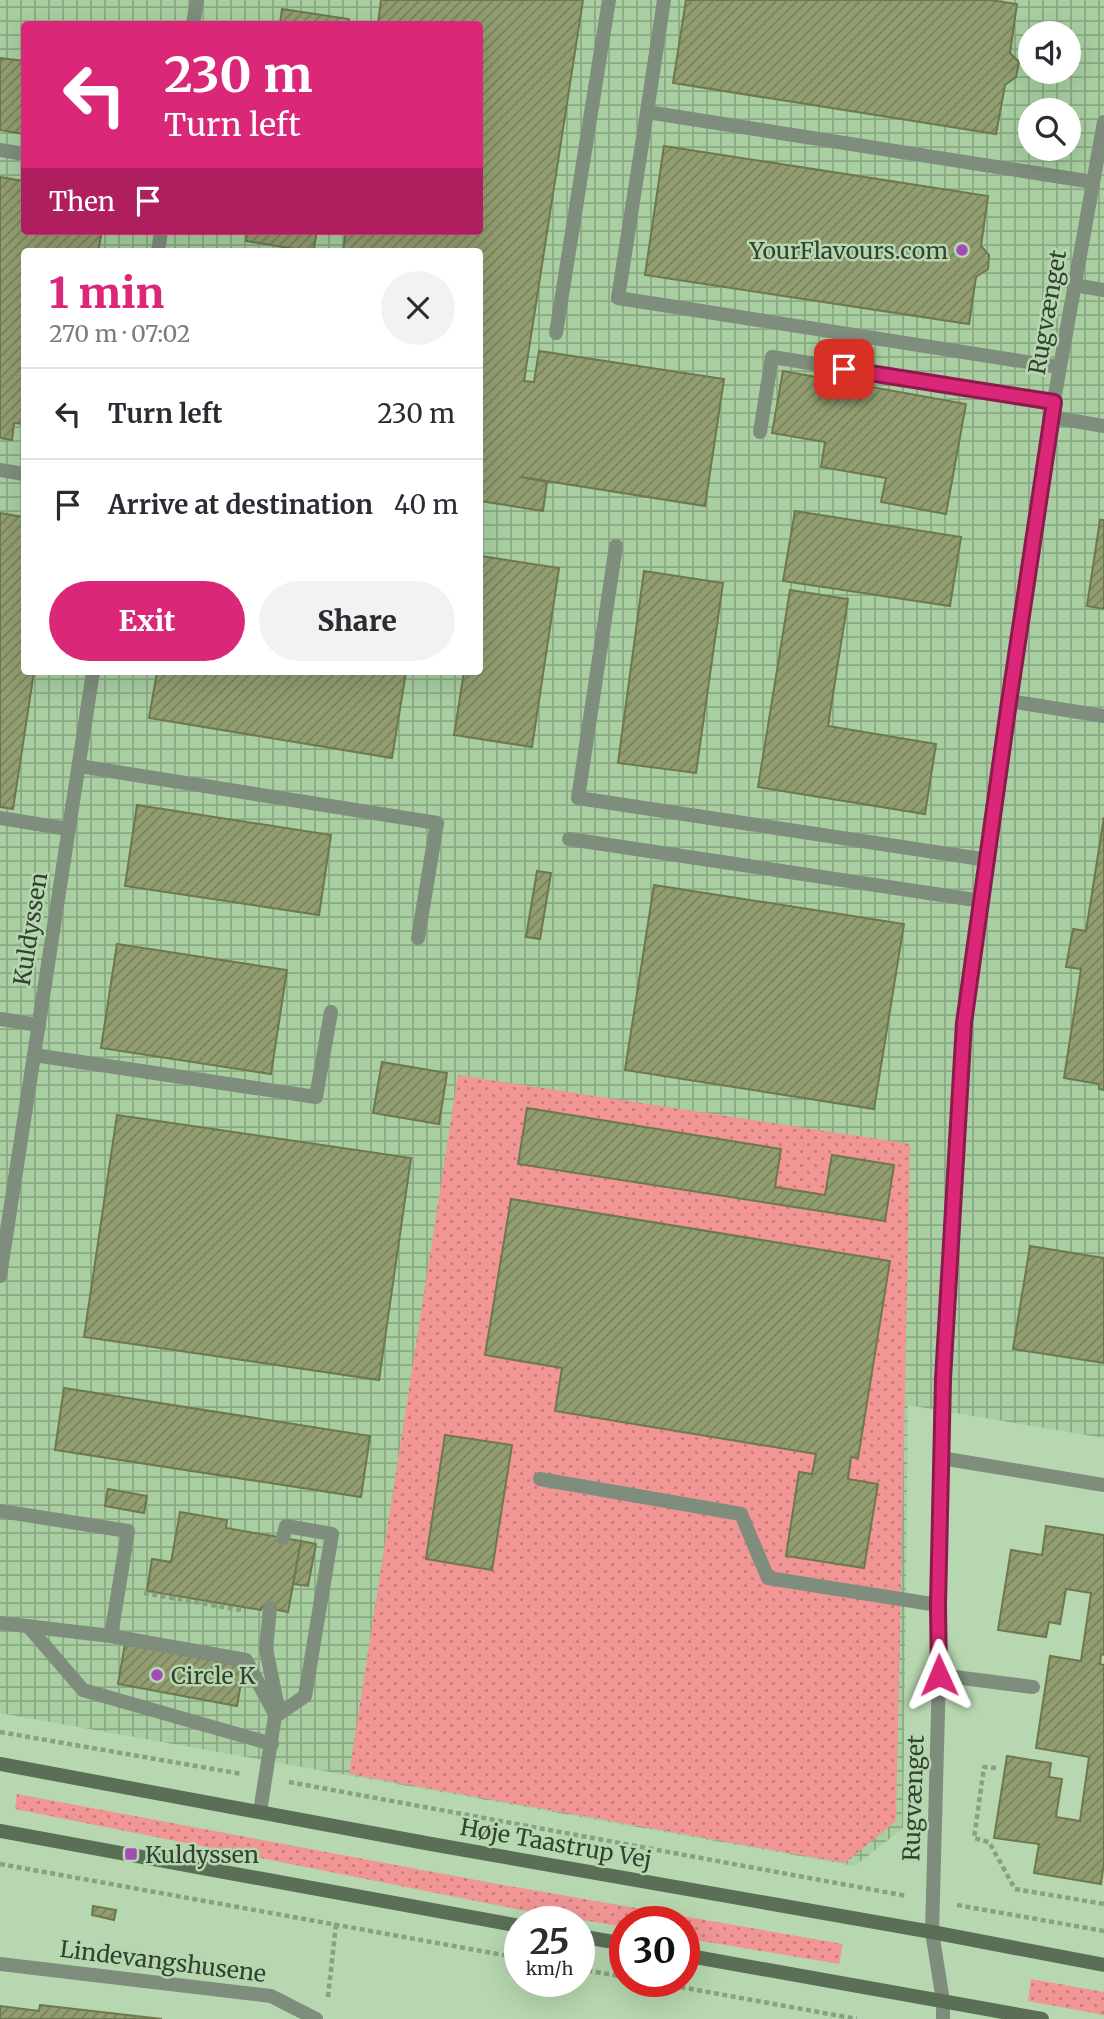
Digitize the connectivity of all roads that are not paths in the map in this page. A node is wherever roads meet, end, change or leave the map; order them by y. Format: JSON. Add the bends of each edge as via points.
{"nodes":[{"id":1,"x":197,"y":0,"type":"edge"},
{"id":2,"x":609,"y":0,"type":"edge"},
{"id":3,"x":664,"y":0,"type":"edge"},
{"id":4,"x":194,"y":21,"type":"edge"},
{"id":5,"x":647,"y":112,"type":"junction"},
{"id":6,"x":1104,"y":122,"type":"edge"},
{"id":7,"x":0,"y":150,"type":"edge"},
{"id":8,"x":21,"y":153,"type":"edge"},
{"id":9,"x":1093,"y":182,"type":"junction"},
{"id":10,"x":1074,"y":285,"type":"junction"},
{"id":11,"x":1104,"y":290,"type":"edge"},
{"id":12,"x":556,"y":333,"type":"dead end"},
{"id":13,"x":1059,"y":367,"type":"junction"},
{"id":14,"x":1054,"y":402,"type":"junction"},
{"id":15,"x":1051,"y":417,"type":"junction"},
{"id":16,"x":1104,"y":426,"type":"edge"},
{"id":17,"x":760,"y":432,"type":"dead end"},
{"id":18,"x":0,"y":470,"type":"edge"},
{"id":19,"x":21,"y":474,"type":"edge"},
{"id":20,"x":616,"y":546,"type":"dead end"},
{"id":21,"x":93,"y":675,"type":"edge"},
{"id":22,"x":1009,"y":702,"type":"junction"},
{"id":23,"x":1104,"y":716,"type":"edge"},
{"id":24,"x":79,"y":766,"type":"junction"},
{"id":25,"x":0,"y":818,"type":"edge"},
{"id":26,"x":68,"y":829,"type":"junction"},
{"id":27,"x":569,"y":839,"type":"dead end"},
{"id":28,"x":988,"y":860,"type":"junction"},
{"id":29,"x":982,"y":901,"type":"junction"},
{"id":30,"x":418,"y":939,"type":"dead end"},
{"id":31,"x":331,"y":1012,"type":"dead end"},
{"id":32,"x":0,"y":1019,"type":"edge"},
{"id":33,"x":39,"y":1025,"type":"junction"},
{"id":34,"x":34,"y":1055,"type":"junction"},
{"id":35,"x":0,"y":1276,"type":"edge"},
{"id":36,"x":941,"y":1458,"type":"junction"},
{"id":37,"x":540,"y":1479,"type":"dead end"},
{"id":38,"x":1104,"y":1485,"type":"edge"},
{"id":39,"x":0,"y":1511,"type":"edge"},
{"id":40,"x":283,"y":1538,"type":"dead end"},
{"id":41,"x":938,"y":1605,"type":"junction"},
{"id":42,"x":270,"y":1608,"type":"dead end"},
{"id":43,"x":0,"y":1623,"type":"edge"},
{"id":44,"x":28,"y":1626,"type":"junction"},
{"id":45,"x":111,"y":1636,"type":"junction"},
{"id":46,"x":939,"y":1675,"type":"junction"},
{"id":47,"x":1033,"y":1688,"type":"dead end"},
{"id":48,"x":276,"y":1716,"type":"junction"},
{"id":49,"x":271,"y":1744,"type":"junction"},
{"id":50,"x":0,"y":1764,"type":"edge"},
{"id":51,"x":260,"y":1812,"type":"junction"},
{"id":52,"x":0,"y":1830,"type":"edge"},
{"id":53,"x":504,"y":1923,"type":"edge"},
{"id":54,"x":932,"y":1932,"type":"junction"},
{"id":55,"x":700,"y":1958,"type":"edge"},
{"id":56,"x":0,"y":1964,"type":"edge"},
{"id":57,"x":1104,"y":1965,"type":"edge"},
{"id":58,"x":943,"y":2001,"type":"junction"},
{"id":59,"x":316,"y":2019,"type":"edge"},
{"id":60,"x":943,"y":2019,"type":"edge"},
{"id":61,"x":1042,"y":2019,"type":"edge"}],
"edges":[{"from":1,"to":4,"type":"street"},
{"from":2,"to":12,"type":"street"},
{"from":3,"to":5,"type":"street"},
{"from":5,"to":9,"type":"street"},
{"from":5,"to":13,"type":"street","via":[[618,298]]},
{"from":6,"to":9,"type":"street","name":"Rugvænget"},
{"from":7,"to":8,"type":"street"},
{"from":9,"to":10,"type":"street","name":"Rugvænget"},
{"from":10,"to":11,"type":"street"},
{"from":10,"to":13,"type":"street","name":"Rugvænget"},
{"from":13,"to":14,"type":"street","name":"Rugvænget"},
{"from":14,"to":15,"type":"street","name":"Rugvænget"},
{"from":14,"to":17,"type":"street","via":[[772,357]]},
{"from":15,"to":16,"type":"street"},
{"from":15,"to":22,"type":"street","name":"Rugvænget"},
{"from":18,"to":19,"type":"street"},
{"from":20,"to":28,"type":"street","via":[[578,799]]},
{"from":21,"to":24,"type":"street","name":"Kuldyssen"},
{"from":22,"to":23,"type":"street"},
{"from":22,"to":28,"type":"street","name":"Rugvænget"},
{"from":24,"to":26,"type":"street","name":"Kuldyssen"},
{"from":24,"to":30,"type":"street","via":[[437,823]]},
{"from":25,"to":26,"type":"street"},
{"from":26,"to":33,"type":"street","name":"Kuldyssen"},
{"from":27,"to":29,"type":"street"},
{"from":28,"to":29,"type":"street","name":"Rugvænget"},
{"from":29,"to":36,"type":"street","name":"Rugvænget","via":[[964,1023]]},
{"from":31,"to":34,"type":"street","via":[[316,1097]]},
{"from":32,"to":33,"type":"street"},
{"from":33,"to":34,"type":"street","name":"Kuldyssen"},
{"from":34,"to":35,"type":"street","name":"Kuldyssen"},
{"from":36,"to":38,"type":"street"},
{"from":36,"to":41,"type":"street","name":"Rugvænget"},
{"from":37,"to":41,"type":"street","via":[[741,1514],[768,1578]]},
{"from":39,"to":45,"type":"street","via":[[128,1531]]},
{"from":40,"to":48,"type":"street","via":[[286,1526],[332,1534],[305,1696]]},
{"from":41,"to":46,"type":"street","name":"Rugvænget"},
{"from":42,"to":48,"type":"street","via":[[266,1648]]},
{"from":43,"to":44,"type":"street"},
{"from":44,"to":45,"type":"street"},
{"from":44,"to":49,"type":"street","via":[[83,1690]]},
{"from":45,"to":48,"type":"street","via":[[246,1660]]},
{"from":46,"to":47,"type":"street"},
{"from":46,"to":54,"type":"street","name":"Rugvænget"},
{"from":48,"to":49,"type":"street"},
{"from":49,"to":51,"type":"street"},
{"from":50,"to":51,"type":"street","name":"Høje Taastrup Vej"},
{"from":51,"to":54,"type":"street","name":"Høje Taastrup Vej"},
{"from":52,"to":53,"type":"street"},
{"from":54,"to":57,"type":"street","name":"Høje Taastrup Vej"},
{"from":54,"to":58,"type":"street"},
{"from":55,"to":58,"type":"street"},
{"from":56,"to":59,"type":"street","name":"Lindevangshusene","via":[[271,1996]]},
{"from":58,"to":60,"type":"street"},
{"from":58,"to":61,"type":"street"}]}
